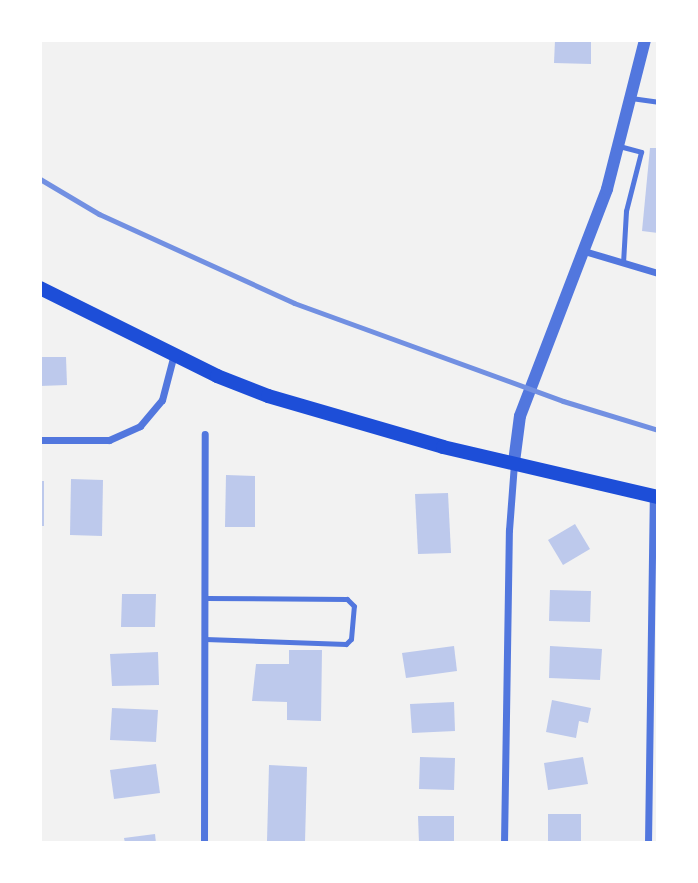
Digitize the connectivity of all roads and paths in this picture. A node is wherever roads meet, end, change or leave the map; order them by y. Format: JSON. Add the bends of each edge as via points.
{"nodes":[{"id":1,"x":645,"y":40,"type":"edge"},
{"id":2,"x":631,"y":98,"type":"junction"},
{"id":3,"x":658,"y":102,"type":"edge"},
{"id":4,"x":619,"y":146,"type":"junction"},
{"id":5,"x":584,"y":251,"type":"junction"},
{"id":6,"x":623,"y":262,"type":"junction"},
{"id":7,"x":658,"y":273,"type":"edge"},
{"id":8,"x":40,"y":288,"type":"edge"},
{"id":9,"x":174,"y":354,"type":"junction"},
{"id":10,"x":205,"y":434,"type":"dead end"},
{"id":11,"x":40,"y":440,"type":"edge"},
{"id":12,"x":514,"y":462,"type":"junction"},
{"id":13,"x":655,"y":496,"type":"edge"},
{"id":14,"x":205,"y":598,"type":"junction"},
{"id":15,"x":205,"y":639,"type":"junction"},
{"id":16,"x":204,"y":843,"type":"edge"},
{"id":17,"x":504,"y":843,"type":"edge"},
{"id":18,"x":648,"y":843,"type":"edge"}],
"edges":[{"from":1,"to":2,"type":"street"},
{"from":2,"to":3,"type":"lane"},
{"from":2,"to":4,"type":"street"},
{"from":4,"to":5,"type":"street"},
{"from":4,"to":6,"type":"lane","via":[[641,152],[626,211]]},
{"from":5,"to":6,"type":"street"},
{"from":5,"to":12,"type":"street","via":[[520,416]]},
{"from":6,"to":7,"type":"street"},
{"from":8,"to":9,"type":"main road"},
{"from":9,"to":11,"type":"street","via":[[162,400],[140,426],[109,440]]},
{"from":9,"to":12,"type":"main road","via":[[268,396],[443,447]]},
{"from":10,"to":14,"type":"street"},
{"from":12,"to":13,"type":"main road"},
{"from":12,"to":17,"type":"street"},
{"from":13,"to":18,"type":"street"},
{"from":14,"to":15,"type":"street"},
{"from":14,"to":15,"type":"lane","via":[[347,599],[354,606],[351,639],[346,644]]},
{"from":15,"to":16,"type":"street"}]}
